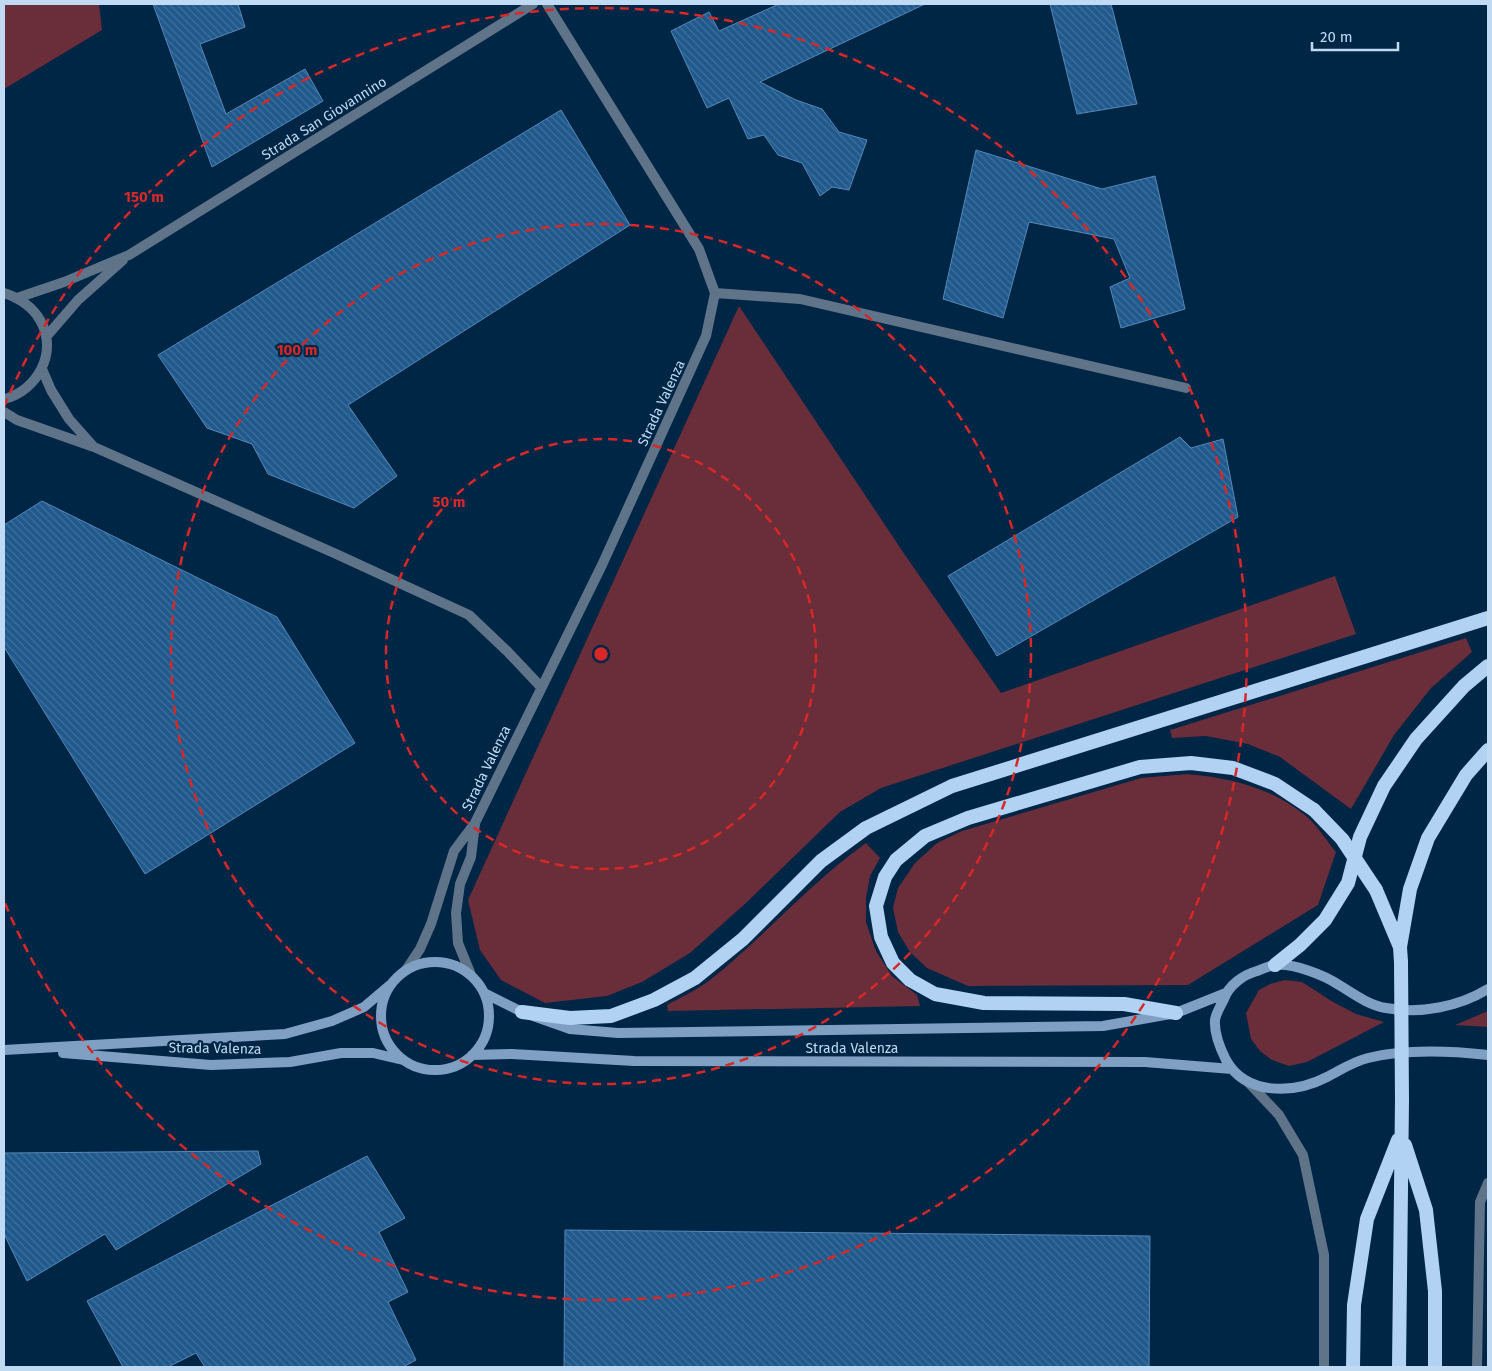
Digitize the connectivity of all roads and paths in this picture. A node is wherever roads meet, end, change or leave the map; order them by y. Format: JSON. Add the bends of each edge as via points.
{"nodes":[{"id":1,"x":533,"y":4,"type":"edge"},
{"id":2,"x":547,"y":4,"type":"edge"},
{"id":3,"x":129,"y":255,"type":"junction"},
{"id":4,"x":4,"y":293,"type":"edge"},
{"id":5,"x":715,"y":293,"type":"junction"},
{"id":6,"x":17,"y":298,"type":"junction"},
{"id":7,"x":46,"y":337,"type":"junction"},
{"id":8,"x":42,"y":369,"type":"junction"},
{"id":9,"x":1186,"y":388,"type":"dead end"},
{"id":10,"x":4,"y":399,"type":"edge"},
{"id":11,"x":4,"y":412,"type":"edge"},
{"id":12,"x":94,"y":447,"type":"junction"},
{"id":13,"x":1488,"y":618,"type":"edge"},
{"id":14,"x":1488,"y":666,"type":"edge"},
{"id":15,"x":541,"y":687,"type":"junction"},
{"id":16,"x":1488,"y":750,"type":"edge"},
{"id":17,"x":475,"y":823,"type":"junction"},
{"id":18,"x":1400,"y":947,"type":"junction"},
{"id":19,"x":1275,"y":965,"type":"junction"},
{"id":20,"x":406,"y":970,"type":"junction"},
{"id":21,"x":471,"y":974,"type":"junction"},
{"id":22,"x":390,"y":986,"type":"junction"},
{"id":23,"x":1488,"y":989,"type":"edge"},
{"id":24,"x":484,"y":993,"type":"junction"},
{"id":25,"x":1226,"y":993,"type":"junction"},
{"id":26,"x":522,"y":1012,"type":"junction"},
{"id":27,"x":1176,"y":1013,"type":"junction"},
{"id":28,"x":4,"y":1050,"type":"edge"},
{"id":29,"x":25,"y":1050,"type":"junction"},
{"id":30,"x":472,"y":1055,"type":"junction"},
{"id":31,"x":1488,"y":1055,"type":"edge"},
{"id":32,"x":403,"y":1060,"type":"junction"},
{"id":33,"x":1232,"y":1069,"type":"junction"},
{"id":34,"x":1249,"y":1082,"type":"junction"},
{"id":35,"x":1401,"y":1133,"type":"junction"},
{"id":36,"x":1488,"y":1183,"type":"edge"},
{"id":37,"x":1324,"y":1367,"type":"edge"},
{"id":38,"x":1354,"y":1367,"type":"edge"},
{"id":39,"x":1399,"y":1367,"type":"edge"},
{"id":40,"x":1435,"y":1367,"type":"edge"},
{"id":41,"x":1478,"y":1367,"type":"edge"}],
"edges":[{"from":1,"to":3,"type":"street","name":"Strada San Giovannino"},
{"from":2,"to":5,"type":"street","via":[[699,249]]},
{"from":3,"to":6,"type":"street","name":"Strada San Giovannino"},
{"from":3,"to":7,"type":"street","name":"Strada San Giovannino","via":[[78,300]]},
{"from":4,"to":6,"type":"street"},
{"from":5,"to":9,"type":"street","via":[[800,299]]},
{"from":5,"to":15,"type":"street","name":"Strada Valenza","via":[[706,336],[602,565]]},
{"from":6,"to":7,"type":"street","via":[[41,321]]},
{"from":7,"to":8,"type":"street","via":[[47,353]]},
{"from":8,"to":10,"type":"street","via":[[24,390]]},
{"from":8,"to":12,"type":"street","via":[[69,419]]},
{"from":11,"to":12,"type":"street","via":[[16,420]]},
{"from":12,"to":15,"type":"street","via":[[468,615]]},
{"from":13,"to":26,"type":"highway","via":[[952,786],[866,828],[821,861],[743,940],[695,978],[654,1000],[611,1016],[570,1018]]},
{"from":14,"to":19,"type":"highway","via":[[1464,686],[1416,739],[1384,786],[1360,837],[1348,883],[1325,920]]},
{"from":15,"to":17,"type":"street","name":"Strada Valenza"},
{"from":16,"to":18,"type":"highway","via":[[1466,775],[1428,838],[1410,889]]},
{"from":17,"to":20,"type":"street","name":"Strada Valenza","via":[[454,850],[431,924]]},
{"from":17,"to":21,"type":"street","name":"Strada Valenza","via":[[456,913],[458,943]]},
{"from":18,"to":27,"type":"highway","bridge":true,"via":[[1376,890],[1342,838],[1314,810],[1275,784],[1233,768],[1192,764],[1140,767],[968,818],[925,836],[896,860],[885,877],[876,906],[881,937],[893,963],[910,980],[935,994],[984,1003],[1124,1004]]},
{"from":18,"to":35,"type":"highway","bridge":true},
{"from":19,"to":23,"type":"main road","via":[[1308,970],[1363,1000],[1385,1008],[1416,1010],[1440,1007],[1471,999]]},
{"from":19,"to":25,"type":"main road","via":[[1245,974]]},
{"from":20,"to":21,"type":"main road","name":"Strada Valenza","via":[[428,962],[450,964]]},
{"from":20,"to":22,"type":"main road","name":"Strada Valenza"},
{"from":21,"to":24,"type":"main road","name":"Strada Valenza"},
{"from":22,"to":29,"type":"main road","name":"Strada Valenza","via":[[364,1008],[285,1034]]},
{"from":22,"to":32,"type":"main road","name":"Strada Valenza","via":[[382,1004],[381,1025],[389,1045]]},
{"from":24,"to":26,"type":"main road","name":"Strada Valenza"},
{"from":24,"to":30,"type":"main road","name":"Strada Valenza","via":[[489,1014],[485,1036]]},
{"from":25,"to":27,"type":"main road","name":"Strada Valenza"},
{"from":25,"to":33,"type":"main road","via":[[1216,1020],[1219,1047]]},
{"from":26,"to":27,"type":"main road","name":"Strada Valenza","via":[[570,1029],[618,1033],[1103,1026]]},
{"from":28,"to":29,"type":"main road","name":"Strada Valenza"},
{"from":29,"to":32,"type":"main road","name":"Strada Valenza","via":[[211,1065],[290,1062],[341,1053],[373,1053]]},
{"from":30,"to":32,"type":"main road","name":"Strada Valenza","via":[[457,1065],[438,1070],[420,1068]]},
{"from":30,"to":33,"type":"main road","name":"Strada Valenza","via":[[644,1061],[1145,1062]]},
{"from":31,"to":34,"type":"main road","via":[[1428,1052],[1386,1055],[1345,1066],[1326,1078],[1301,1087],[1273,1089]]},
{"from":33,"to":34,"type":"main road"},
{"from":34,"to":37,"type":"street","via":[[1279,1115],[1303,1155],[1324,1255]]},
{"from":35,"to":38,"type":"highway","via":[[1367,1219],[1354,1304]]},
{"from":35,"to":39,"type":"highway"},
{"from":35,"to":40,"type":"highway","via":[[1426,1210],[1435,1291]]},
{"from":36,"to":41,"type":"street","via":[[1480,1202]]}]}
